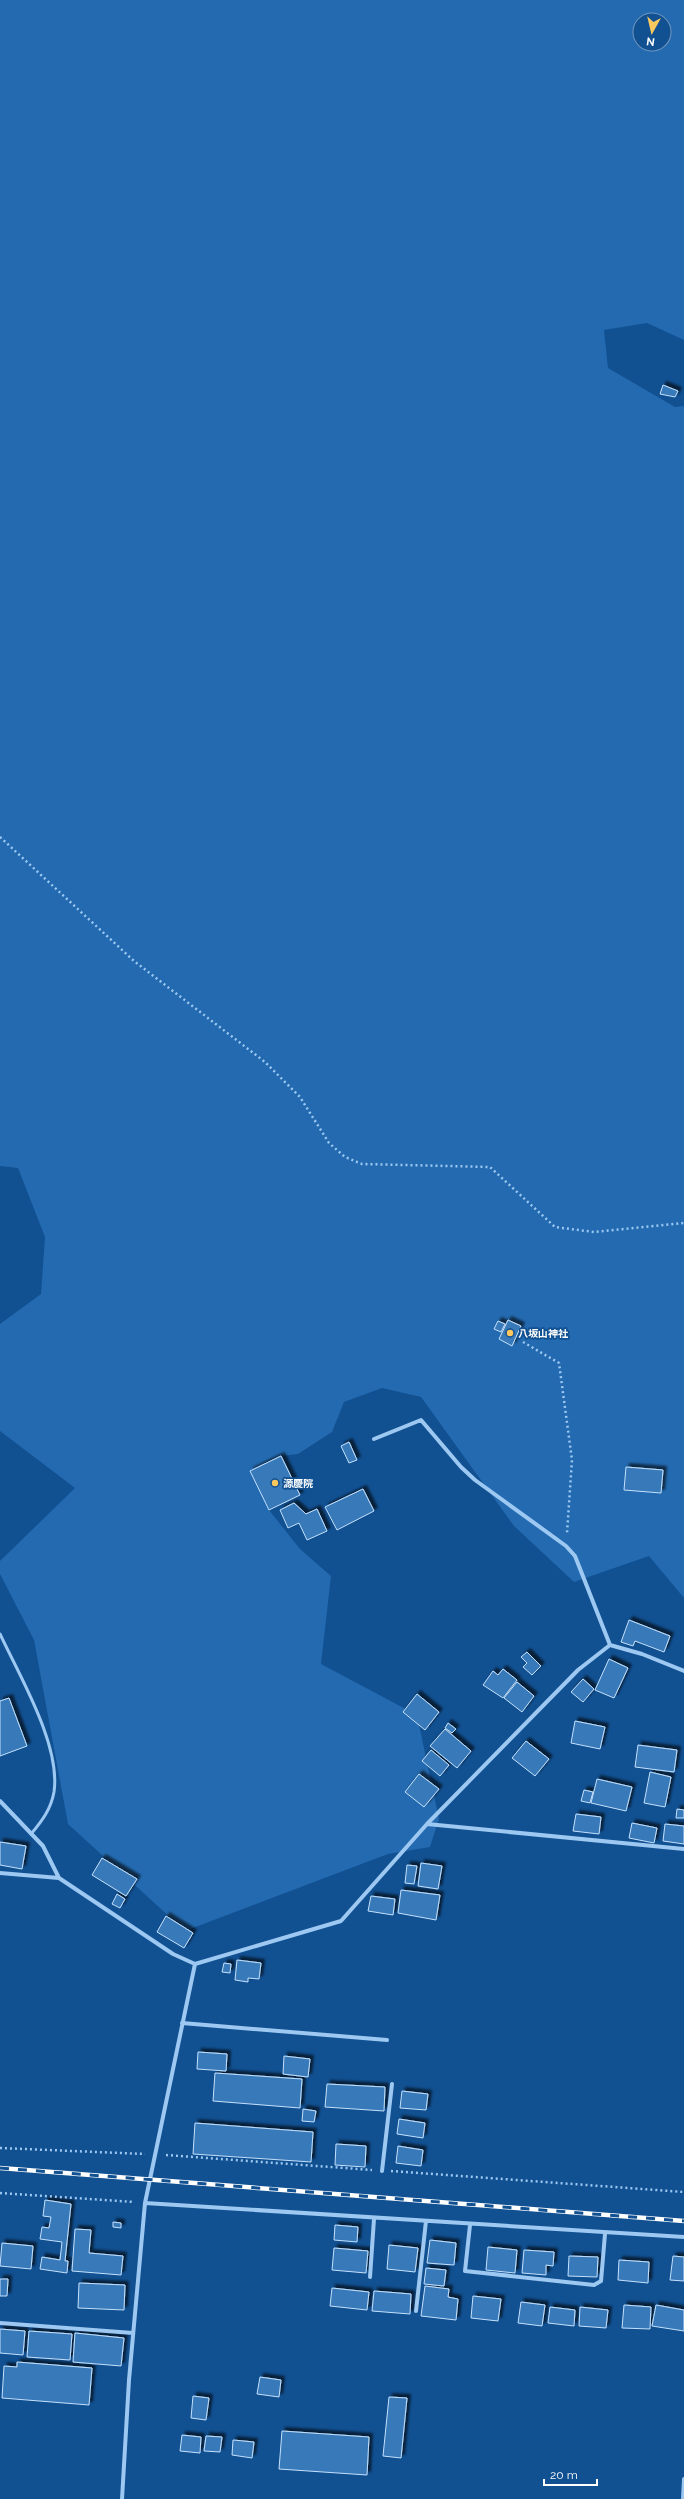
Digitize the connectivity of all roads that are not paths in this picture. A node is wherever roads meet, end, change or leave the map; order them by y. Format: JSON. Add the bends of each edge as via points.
{"nodes":[{"id":1,"x":374,"y":1439,"type":"dead end"},
{"id":2,"x":0,"y":1634,"type":"edge"},
{"id":3,"x":610,"y":1645,"type":"junction"},
{"id":4,"x":684,"y":1671,"type":"edge"},
{"id":5,"x":0,"y":1801,"type":"edge"},
{"id":6,"x":427,"y":1824,"type":"junction"},
{"id":7,"x":31,"y":1834,"type":"junction"},
{"id":8,"x":684,"y":1849,"type":"edge"},
{"id":9,"x":0,"y":1873,"type":"edge"},
{"id":10,"x":59,"y":1878,"type":"junction"},
{"id":11,"x":195,"y":1964,"type":"junction"},
{"id":12,"x":182,"y":2023,"type":"junction"},
{"id":13,"x":387,"y":2040,"type":"dead end"},
{"id":14,"x":392,"y":2084,"type":"dead end"},
{"id":15,"x":382,"y":2171,"type":"road end"},
{"id":16,"x":145,"y":2202,"type":"junction"},
{"id":17,"x":374,"y":2218,"type":"junction"},
{"id":18,"x":426,"y":2221,"type":"junction"},
{"id":19,"x":470,"y":2225,"type":"junction"},
{"id":20,"x":606,"y":2234,"type":"junction"},
{"id":21,"x":684,"y":2237,"type":"edge"},
{"id":22,"x":370,"y":2278,"type":"dead end"},
{"id":23,"x":416,"y":2311,"type":"dead end"},
{"id":24,"x":0,"y":2323,"type":"edge"},
{"id":25,"x":133,"y":2333,"type":"junction"},
{"id":26,"x":684,"y":2479,"type":"edge"},
{"id":27,"x":122,"y":2499,"type":"edge"},
{"id":28,"x":682,"y":2499,"type":"edge"}],
"edges":[{"from":1,"to":3,"type":"street","via":[[421,1420],[475,1480],[566,1546],[575,1556]]},
{"from":2,"to":7,"type":"lane","via":[[45,1732],[52,1758],[54,1791],[45,1817]]},
{"from":3,"to":4,"type":"street","via":[[642,1654]]},
{"from":3,"to":6,"type":"street","via":[[578,1670]]},
{"from":5,"to":7,"type":"street"},
{"from":6,"to":8,"type":"street"},
{"from":6,"to":11,"type":"street","via":[[341,1921]]},
{"from":7,"to":10,"type":"street","via":[[43,1846]]},
{"from":9,"to":10,"type":"street"},
{"from":10,"to":11,"type":"street","via":[[173,1954]]},
{"from":11,"to":12,"type":"street"},
{"from":12,"to":13,"type":"street"},
{"from":12,"to":16,"type":"street"},
{"from":14,"to":15,"type":"street"},
{"from":16,"to":17,"type":"street"},
{"from":16,"to":25,"type":"street"},
{"from":17,"to":18,"type":"street"},
{"from":17,"to":22,"type":"street"},
{"from":18,"to":19,"type":"street"},
{"from":18,"to":23,"type":"street"},
{"from":19,"to":20,"type":"street"},
{"from":19,"to":20,"type":"street","via":[[465,2271],[594,2285],[601,2281]]},
{"from":20,"to":21,"type":"street"},
{"from":24,"to":25,"type":"street"},
{"from":25,"to":27,"type":"street"},
{"from":26,"to":28,"type":"street"}]}
